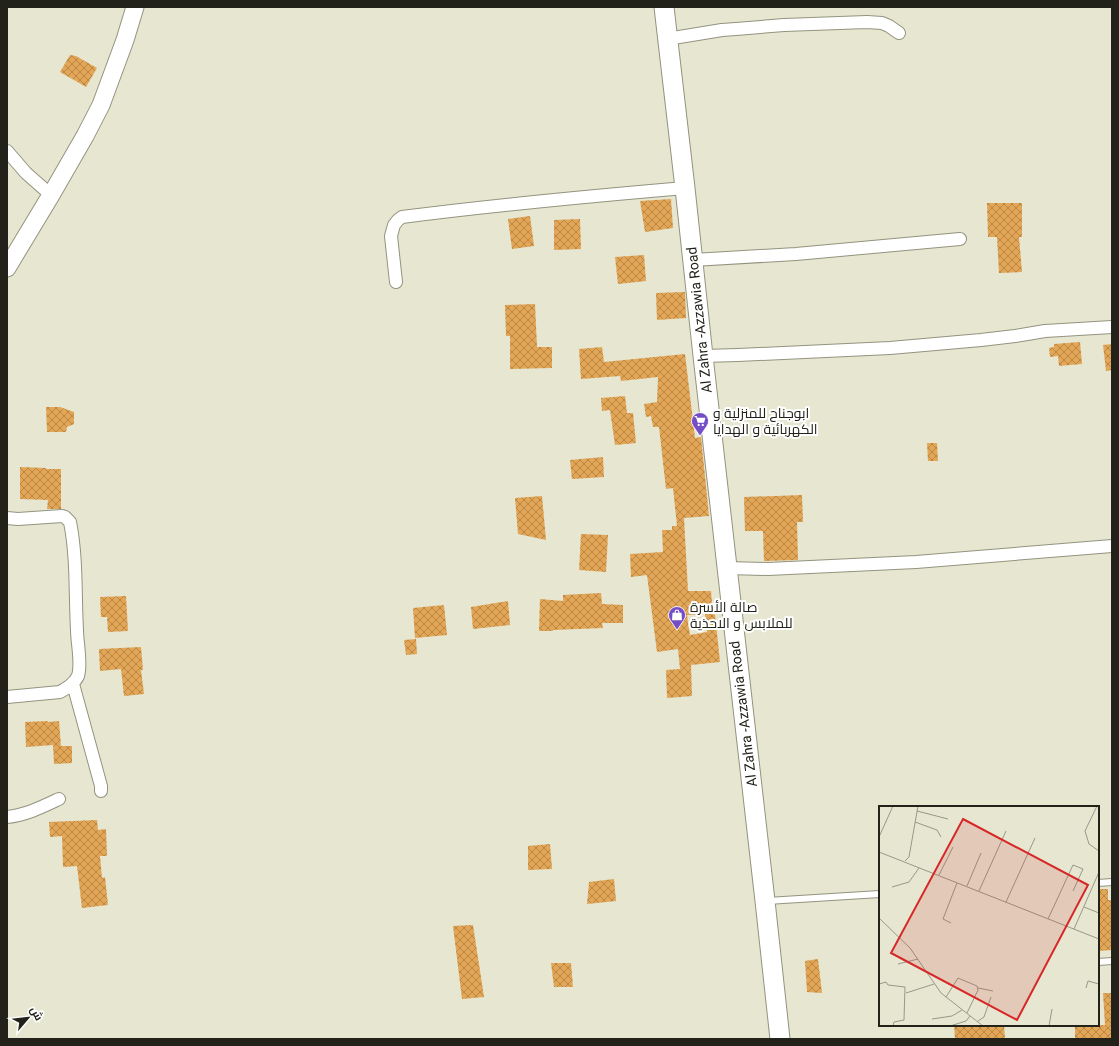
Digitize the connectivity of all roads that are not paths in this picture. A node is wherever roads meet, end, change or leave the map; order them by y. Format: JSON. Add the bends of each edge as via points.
{"nodes":[{"id":1,"x":135,"y":7,"type":"edge"},
{"id":2,"x":664,"y":7,"type":"edge"},
{"id":3,"x":900,"y":33,"type":"dead end"},
{"id":4,"x":667,"y":39,"type":"junction"},
{"id":5,"x":7,"y":151,"type":"edge"},
{"id":6,"x":685,"y":188,"type":"junction"},
{"id":7,"x":51,"y":195,"type":"junction"},
{"id":8,"x":960,"y":239,"type":"dead end"},
{"id":9,"x":693,"y":260,"type":"junction"},
{"id":10,"x":7,"y":268,"type":"edge"},
{"id":11,"x":396,"y":282,"type":"dead end"},
{"id":12,"x":1112,"y":327,"type":"edge"},
{"id":13,"x":703,"y":356,"type":"junction"},
{"id":14,"x":7,"y":518,"type":"edge"},
{"id":15,"x":1112,"y":546,"type":"edge"},
{"id":16,"x":727,"y":568,"type":"junction"},
{"id":17,"x":73,"y":684,"type":"junction"},
{"id":18,"x":7,"y":697,"type":"edge"},
{"id":19,"x":101,"y":791,"type":"dead end"},
{"id":20,"x":59,"y":799,"type":"dead end"},
{"id":21,"x":7,"y":817,"type":"edge"},
{"id":22,"x":1099,"y":882,"type":"edge"},
{"id":23,"x":1112,"y":882,"type":"edge"},
{"id":24,"x":879,"y":894,"type":"edge"},
{"id":25,"x":765,"y":901,"type":"junction"},
{"id":26,"x":1112,"y":961,"type":"edge"},
{"id":27,"x":1099,"y":962,"type":"edge"},
{"id":28,"x":780,"y":1039,"type":"edge"}],
"edges":[{"from":1,"to":7,"type":"main road","via":[[101,105]]},
{"from":2,"to":4,"type":"main road","name":"Al Zahra -Azzawia Road"},
{"from":3,"to":4,"type":"street","via":[[882,23],[867,22],[736,29]]},
{"from":4,"to":6,"type":"main road","name":"Al Zahra -Azzawia Road"},
{"from":5,"to":7,"type":"street"},
{"from":6,"to":9,"type":"main road","name":"Al Zahra -Azzawia Road"},
{"from":6,"to":11,"type":"street","via":[[402,217],[394,225],[391,236]]},
{"from":7,"to":10,"type":"main road"},
{"from":8,"to":9,"type":"street","via":[[796,254]]},
{"from":9,"to":13,"type":"main road","name":"Al Zahra -Azzawia Road"},
{"from":12,"to":13,"type":"street","via":[[1045,331],[988,340],[890,348]]},
{"from":13,"to":16,"type":"main road","name":"Al Zahra -Azzawia Road"},
{"from":14,"to":17,"type":"street","via":[[62,516],[70,522],[79,662],[79,670]]},
{"from":15,"to":16,"type":"street","via":[[916,562]]},
{"from":16,"to":25,"type":"main road","name":"Al Zahra -Azzawia Road"},
{"from":17,"to":18,"type":"street","via":[[60,692]]},
{"from":17,"to":19,"type":"street"},
{"from":20,"to":21,"type":"street","via":[[32,812]]},
{"from":22,"to":23,"type":"lane"},
{"from":24,"to":25,"type":"lane"},
{"from":25,"to":28,"type":"main road","name":"Al Zahra -Azzawia Road"},
{"from":26,"to":27,"type":"lane"}]}
